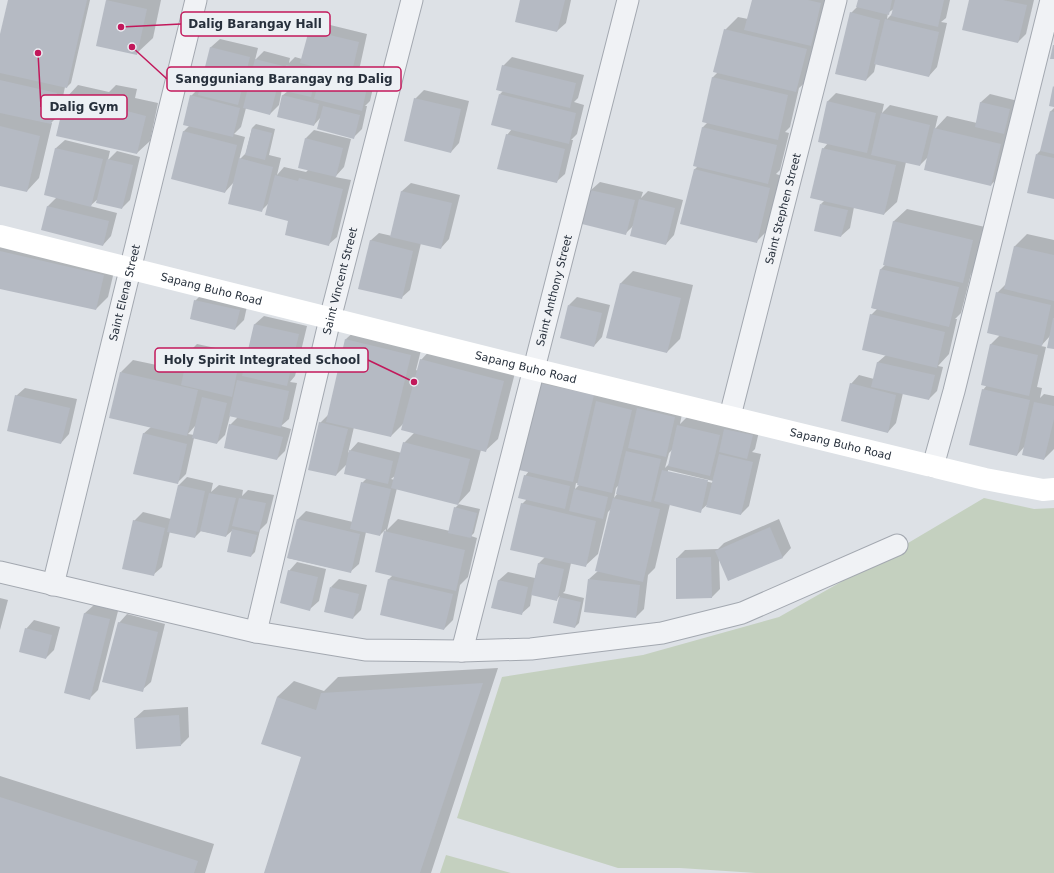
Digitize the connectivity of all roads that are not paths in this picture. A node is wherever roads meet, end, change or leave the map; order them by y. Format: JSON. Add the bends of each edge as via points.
{"nodes":[{"id":1,"x":196,"y":0,"type":"edge"},
{"id":2,"x":412,"y":0,"type":"edge"},
{"id":3,"x":628,"y":0,"type":"edge"},
{"id":4,"x":836,"y":0,"type":"edge"},
{"id":5,"x":1050,"y":0,"type":"edge"},
{"id":6,"x":0,"y":236,"type":"edge"},
{"id":7,"x":130,"y":269,"type":"junction"},
{"id":8,"x":330,"y":319,"type":"junction"},
{"id":9,"x":533,"y":369,"type":"junction"},
{"id":10,"x":730,"y":416,"type":"junction"},
{"id":11,"x":933,"y":466,"type":"junction"},
{"id":12,"x":1054,"y":489,"type":"edge"},
{"id":13,"x":897,"y":545,"type":"dead end"},
{"id":14,"x":0,"y":572,"type":"edge"},
{"id":15,"x":53,"y":585,"type":"junction"},
{"id":16,"x":256,"y":632,"type":"junction"},
{"id":17,"x":462,"y":651,"type":"junction"}],
"edges":[{"from":1,"to":7,"type":"street","name":"Saint Elena Street"},
{"from":2,"to":8,"type":"street","name":"Saint Vincent Street"},
{"from":3,"to":9,"type":"street","name":"Saint Anthony Street"},
{"from":4,"to":10,"type":"street","name":"Saint Stephen Street"},
{"from":5,"to":11,"type":"street","via":[[954,391]]},
{"from":6,"to":7,"type":"street","name":"Sapang Buho Road"},
{"from":7,"to":8,"type":"street","name":"Sapang Buho Road"},
{"from":7,"to":15,"type":"street","name":"Saint Elena Street"},
{"from":8,"to":9,"type":"street","name":"Sapang Buho Road"},
{"from":8,"to":16,"type":"street","name":"Saint Vincent Street"},
{"from":9,"to":10,"type":"street","name":"Sapang Buho Road"},
{"from":9,"to":17,"type":"street","name":"Saint Anthony Street"},
{"from":10,"to":11,"type":"street","name":"Sapang Buho Road"},
{"from":11,"to":12,"type":"street","name":"Sapang Buho Road","via":[[1014,485],[1043,490]]},
{"from":13,"to":17,"type":"street","via":[[742,613],[662,633],[531,649]]},
{"from":14,"to":15,"type":"street"},
{"from":15,"to":16,"type":"street"},
{"from":16,"to":17,"type":"street","via":[[365,650]]}]}
